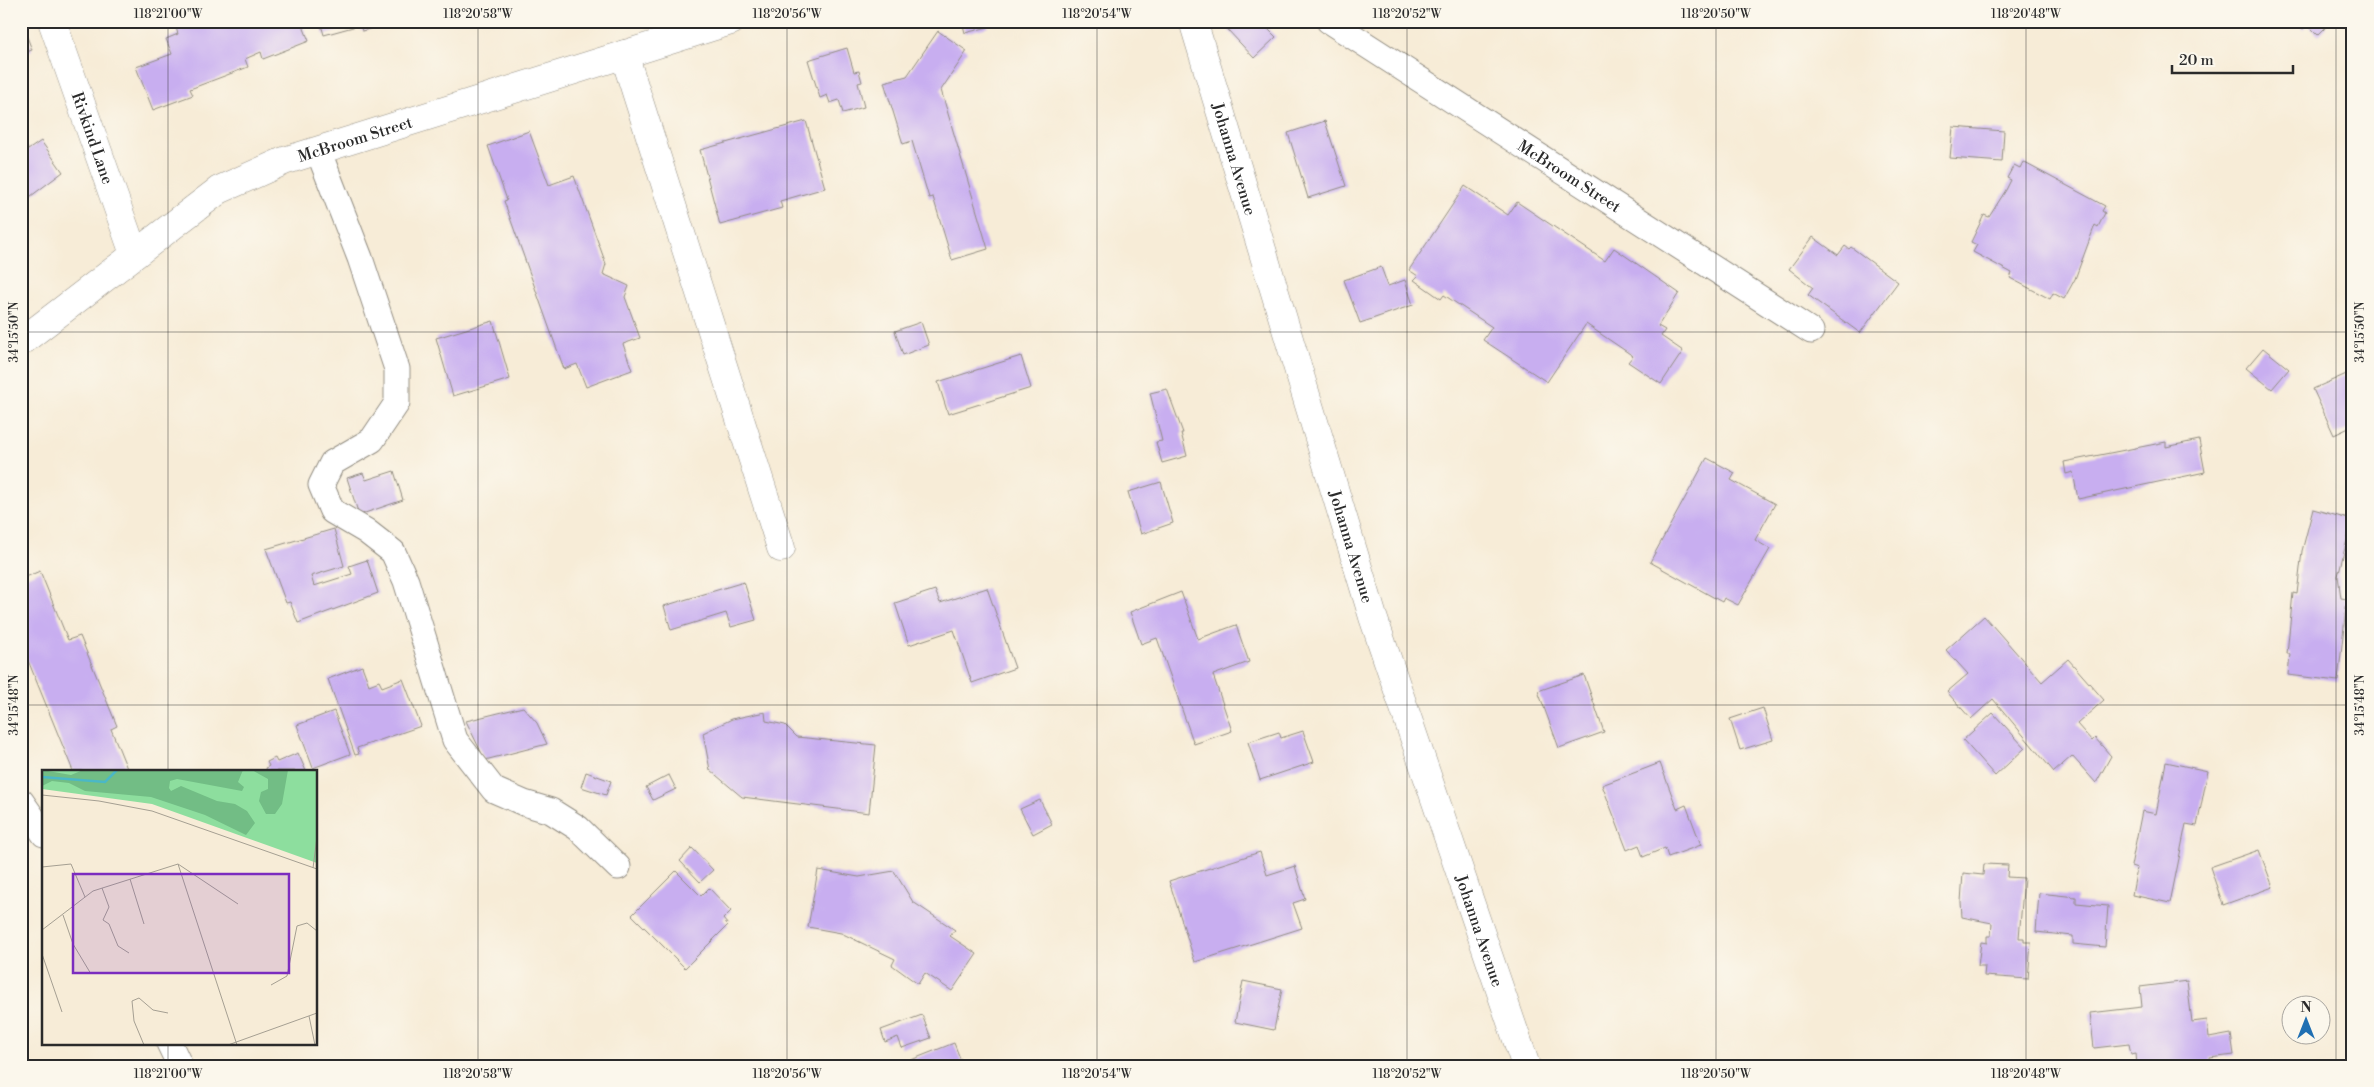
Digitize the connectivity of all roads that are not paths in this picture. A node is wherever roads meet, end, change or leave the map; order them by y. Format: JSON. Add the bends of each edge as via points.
{"nodes":[{"id":1,"x":52,"y":21,"type":"edge"},
{"id":2,"x":731,"y":21,"type":"edge"},
{"id":3,"x":1192,"y":21,"type":"edge"},
{"id":4,"x":1329,"y":21,"type":"edge"},
{"id":5,"x":624,"y":54,"type":"junction"},
{"id":6,"x":318,"y":150,"type":"junction"},
{"id":7,"x":134,"y":254,"type":"junction"},
{"id":8,"x":1811,"y":331,"type":"dead end"},
{"id":9,"x":21,"y":342,"type":"edge"},
{"id":10,"x":781,"y":548,"type":"dead end"},
{"id":11,"x":21,"y":801,"type":"edge"},
{"id":12,"x":42,"y":831,"type":"edge"},
{"id":13,"x":618,"y":867,"type":"dead end"},
{"id":14,"x":169,"y":1044,"type":"edge"},
{"id":15,"x":180,"y":1066,"type":"edge"},
{"id":16,"x":1526,"y":1066,"type":"edge"}],
"edges":[{"from":1,"to":7,"type":"street","name":"Rivkind Lane"},
{"from":2,"to":5,"type":"street","name":"McBroom Street"},
{"from":3,"to":16,"type":"street","name":"Johanna Avenue","via":[[1372,617]]},
{"from":4,"to":8,"type":"lane","name":"McBroom Street"},
{"from":5,"to":6,"type":"street","name":"McBroom Street"},
{"from":5,"to":10,"type":"street"},
{"from":6,"to":7,"type":"street","name":"McBroom Street","via":[[284,161],[219,190]]},
{"from":6,"to":13,"type":"lane","via":[[360,258],[397,369],[397,403],[372,440],[332,463],[321,484],[332,511],[393,552],[406,581],[455,740],[494,790],[551,811],[578,828]]},
{"from":7,"to":9,"type":"street","name":"McBroom Street"},
{"from":11,"to":12,"type":"lane"},
{"from":14,"to":15,"type":"lane"}]}
